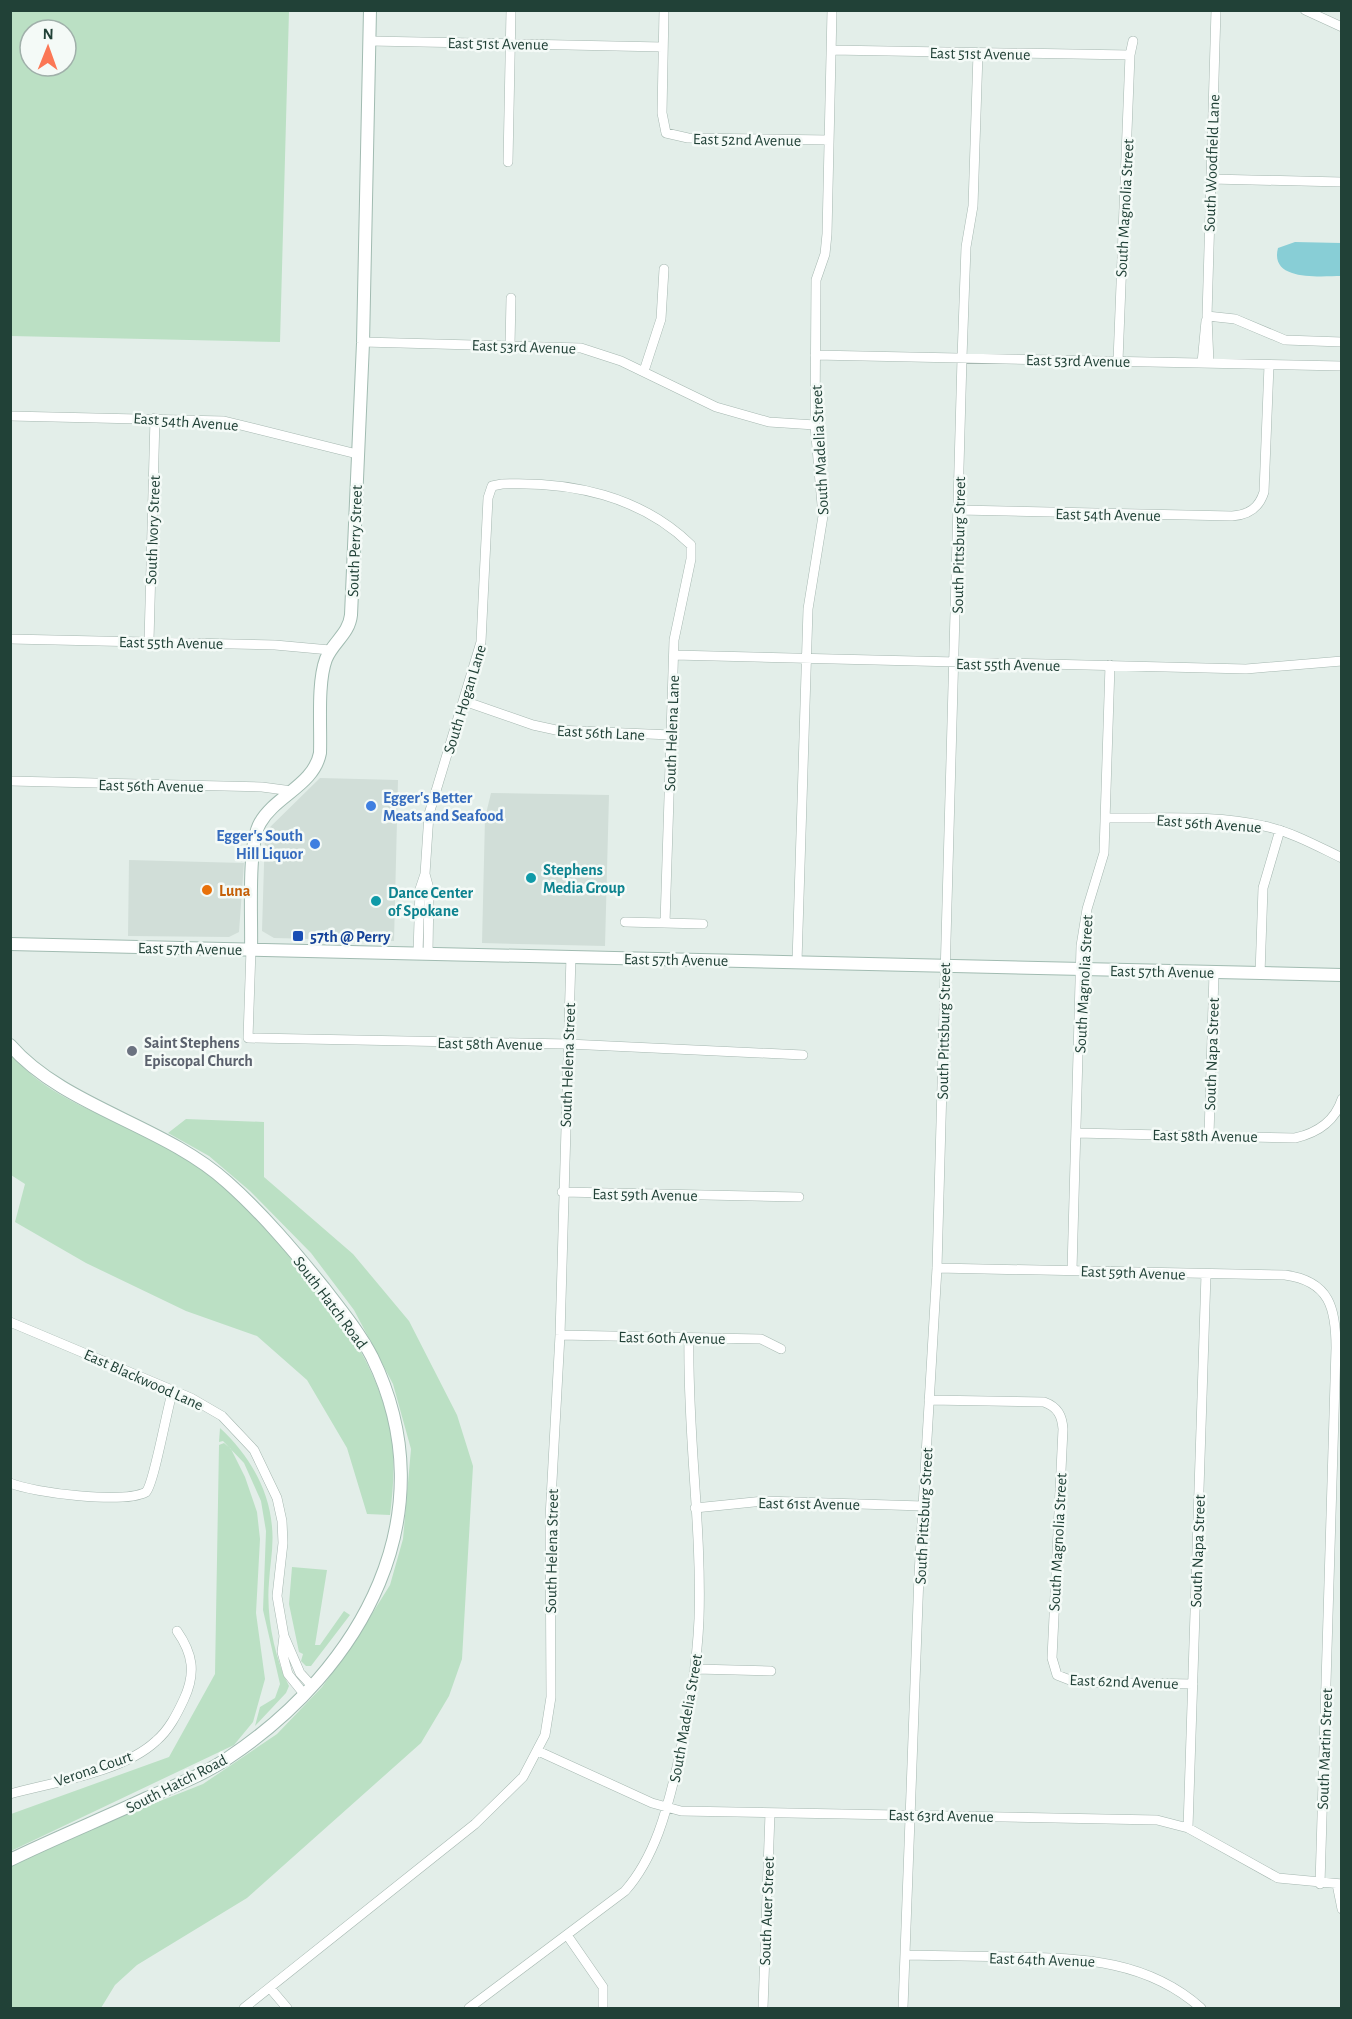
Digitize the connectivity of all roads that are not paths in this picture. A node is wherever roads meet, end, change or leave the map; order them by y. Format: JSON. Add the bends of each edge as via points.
{"nodes":[{"id":1,"x":370,"y":10,"type":"edge"},
{"id":2,"x":512,"y":10,"type":"edge"},
{"id":3,"x":664,"y":10,"type":"edge"},
{"id":4,"x":832,"y":10,"type":"edge"},
{"id":5,"x":1215,"y":10,"type":"edge"},
{"id":6,"x":1305,"y":10,"type":"edge"},
{"id":7,"x":1341,"y":27,"type":"edge"},
{"id":8,"x":370,"y":40,"type":"junction"},
{"id":9,"x":1133,"y":41,"type":"dead end"},
{"id":10,"x":511,"y":44,"type":"junction"},
{"id":11,"x":663,"y":47,"type":"junction"},
{"id":12,"x":831,"y":50,"type":"junction"},
{"id":13,"x":978,"y":53,"type":"junction"},
{"id":14,"x":1130,"y":56,"type":"junction"},
{"id":15,"x":829,"y":140,"type":"junction"},
{"id":16,"x":508,"y":162,"type":"dead end"},
{"id":17,"x":1211,"y":179,"type":"junction"},
{"id":18,"x":1341,"y":182,"type":"edge"},
{"id":19,"x":664,"y":268,"type":"dead end"},
{"id":20,"x":511,"y":298,"type":"dead end"},
{"id":21,"x":1207,"y":316,"type":"junction"},
{"id":22,"x":363,"y":342,"type":"junction"},
{"id":23,"x":1341,"y":342,"type":"edge"},
{"id":24,"x":510,"y":345,"type":"junction"},
{"id":25,"x":815,"y":355,"type":"junction"},
{"id":26,"x":962,"y":358,"type":"junction"},
{"id":27,"x":1118,"y":361,"type":"junction"},
{"id":28,"x":1205,"y":363,"type":"junction"},
{"id":29,"x":1269,"y":364,"type":"junction"},
{"id":30,"x":1341,"y":366,"type":"edge"},
{"id":31,"x":644,"y":371,"type":"junction"},
{"id":32,"x":10,"y":416,"type":"edge"},
{"id":33,"x":155,"y":418,"type":"junction"},
{"id":34,"x":815,"y":425,"type":"junction"},
{"id":35,"x":357,"y":454,"type":"junction"},
{"id":36,"x":492,"y":486,"type":"joint"},
{"id":37,"x":959,"y":510,"type":"junction"},
{"id":38,"x":10,"y":639,"type":"edge"},
{"id":39,"x":149,"y":641,"type":"junction"},
{"id":40,"x":330,"y":650,"type":"junction"},
{"id":41,"x":674,"y":655,"type":"junction"},
{"id":42,"x":807,"y":659,"type":"junction"},
{"id":43,"x":1341,"y":661,"type":"edge"},
{"id":44,"x":955,"y":663,"type":"junction"},
{"id":45,"x":1110,"y":665,"type":"junction"},
{"id":46,"x":464,"y":701,"type":"junction"},
{"id":47,"x":671,"y":735,"type":"junction"},
{"id":48,"x":10,"y":782,"type":"edge"},
{"id":49,"x":292,"y":791,"type":"junction"},
{"id":50,"x":1106,"y":818,"type":"junction"},
{"id":51,"x":1280,"y":830,"type":"junction"},
{"id":52,"x":1341,"y":858,"type":"edge"},
{"id":53,"x":625,"y":922,"type":"dead end"},
{"id":54,"x":665,"y":923,"type":"junction"},
{"id":55,"x":703,"y":924,"type":"dead end"},
{"id":56,"x":10,"y":944,"type":"edge"},
{"id":57,"x":27,"y":945,"type":"junction"},
{"id":58,"x":251,"y":949,"type":"junction"},
{"id":59,"x":10,"y":953,"type":"edge"},
{"id":60,"x":423,"y":953,"type":"junction"},
{"id":61,"x":571,"y":956,"type":"junction"},
{"id":62,"x":797,"y":962,"type":"junction"},
{"id":63,"x":945,"y":966,"type":"junction"},
{"id":64,"x":1081,"y":969,"type":"junction"},
{"id":65,"x":1214,"y":973,"type":"junction"},
{"id":66,"x":1260,"y":974,"type":"junction"},
{"id":67,"x":1341,"y":975,"type":"edge"},
{"id":68,"x":248,"y":1038,"type":"joint"},
{"id":69,"x":568,"y":1044,"type":"junction"},
{"id":70,"x":10,"y":1045,"type":"edge"},
{"id":71,"x":803,"y":1055,"type":"dead end"},
{"id":72,"x":1341,"y":1099,"type":"edge"},
{"id":73,"x":1076,"y":1133,"type":"junction"},
{"id":74,"x":1209,"y":1135,"type":"junction"},
{"id":75,"x":562,"y":1192,"type":"junction"},
{"id":76,"x":799,"y":1197,"type":"dead end"},
{"id":77,"x":937,"y":1268,"type":"junction"},
{"id":78,"x":1071,"y":1270,"type":"junction"},
{"id":79,"x":1206,"y":1274,"type":"junction"},
{"id":80,"x":1323,"y":1293,"type":"joint"},
{"id":81,"x":10,"y":1322,"type":"edge"},
{"id":82,"x":560,"y":1335,"type":"junction"},
{"id":83,"x":689,"y":1338,"type":"junction"},
{"id":84,"x":781,"y":1349,"type":"dead end"},
{"id":85,"x":172,"y":1390,"type":"junction"},
{"id":86,"x":929,"y":1400,"type":"junction"},
{"id":87,"x":10,"y":1483,"type":"edge"},
{"id":88,"x":923,"y":1506,"type":"junction"},
{"id":89,"x":695,"y":1508,"type":"junction"},
{"id":90,"x":1331,"y":1543,"type":"junction"},
{"id":91,"x":1341,"y":1544,"type":"edge"},
{"id":92,"x":177,"y":1631,"type":"dead end"},
{"id":93,"x":696,"y":1669,"type":"junction"},
{"id":94,"x":771,"y":1671,"type":"dead end"},
{"id":95,"x":1057,"y":1676,"type":"joint"},
{"id":96,"x":1193,"y":1684,"type":"junction"},
{"id":97,"x":308,"y":1690,"type":"junction"},
{"id":98,"x":538,"y":1751,"type":"junction"},
{"id":99,"x":10,"y":1794,"type":"edge"},
{"id":100,"x":668,"y":1809,"type":"junction"},
{"id":101,"x":770,"y":1813,"type":"junction"},
{"id":102,"x":911,"y":1814,"type":"junction"},
{"id":103,"x":1188,"y":1828,"type":"junction"},
{"id":104,"x":10,"y":1860,"type":"edge"},
{"id":105,"x":1320,"y":1884,"type":"junction"},
{"id":106,"x":1339,"y":1884,"type":"edge"},
{"id":107,"x":1341,"y":1909,"type":"edge"},
{"id":108,"x":567,"y":1935,"type":"junction"},
{"id":109,"x":906,"y":1955,"type":"junction"},
{"id":110,"x":270,"y":1988,"type":"junction"},
{"id":111,"x":244,"y":2008,"type":"edge"},
{"id":112,"x":287,"y":2008,"type":"edge"},
{"id":113,"x":469,"y":2008,"type":"edge"},
{"id":114,"x":603,"y":2008,"type":"edge"},
{"id":115,"x":763,"y":2008,"type":"edge"},
{"id":116,"x":903,"y":2008,"type":"edge"},
{"id":117,"x":1201,"y":2008,"type":"edge"}],
"edges":[{"from":1,"to":8,"type":"main road","name":"South Perry Street"},
{"from":2,"to":10,"type":"street"},
{"from":3,"to":11,"type":"street"},
{"from":4,"to":12,"type":"street","name":"South Madelia Street"},
{"from":5,"to":17,"type":"street","name":"South Woodfield Lane"},
{"from":6,"to":7,"type":"street"},
{"from":8,"to":10,"type":"street","name":"East 51st Avenue"},
{"from":8,"to":22,"type":"main road","name":"South Perry Street"},
{"from":9,"to":14,"type":"street","name":"South Magnolia Street"},
{"from":10,"to":11,"type":"street","name":"East 51st Avenue"},
{"from":10,"to":16,"type":"street"},
{"from":11,"to":15,"type":"street","name":"East 52nd Avenue","via":[[662,112],[666,133],[688,138]]},
{"from":12,"to":13,"type":"street","name":"East 51st Avenue"},
{"from":12,"to":15,"type":"street","name":"South Madelia Street"},
{"from":13,"to":14,"type":"street","name":"East 51st Avenue"},
{"from":13,"to":26,"type":"street","name":"South Pittsburg Street","via":[[973,206],[966,247]]},
{"from":14,"to":27,"type":"street","name":"South Magnolia Street"},
{"from":15,"to":25,"type":"street","name":"South Madelia Street","via":[[826,241],[817,274]]},
{"from":17,"to":18,"type":"street"},
{"from":17,"to":21,"type":"street","name":"South Woodfield Lane"},
{"from":19,"to":31,"type":"street","via":[[661,319]]},
{"from":20,"to":24,"type":"street"},
{"from":21,"to":23,"type":"street","via":[[1235,319],[1285,340]]},
{"from":21,"to":28,"type":"street","name":"South Woodfield Lane"},
{"from":22,"to":24,"type":"street","name":"East 53rd Avenue"},
{"from":22,"to":35,"type":"main road","name":"South Perry Street"},
{"from":24,"to":31,"type":"street","name":"East 53rd Avenue","via":[[581,348]]},
{"from":25,"to":26,"type":"street","name":"East 53rd Avenue"},
{"from":25,"to":34,"type":"street","name":"South Madelia Street"},
{"from":26,"to":27,"type":"street","name":"East 53rd Avenue"},
{"from":26,"to":37,"type":"street","name":"South Pittsburg Street"},
{"from":27,"to":28,"type":"street","name":"East 53rd Avenue"},
{"from":28,"to":29,"type":"street","name":"East 53rd Avenue"},
{"from":29,"to":30,"type":"street","name":"East 53rd Avenue"},
{"from":29,"to":37,"type":"street","name":"East 54th Avenue","via":[[1266,482],[1262,498],[1246,514]]},
{"from":31,"to":34,"type":"street","name":"East 53rd Avenue","via":[[716,407],[769,422]]},
{"from":32,"to":33,"type":"street","name":"East 54th Avenue"},
{"from":33,"to":35,"type":"street","name":"East 54th Avenue","via":[[224,421]]},
{"from":33,"to":39,"type":"street","name":"South Ivory Street"},
{"from":34,"to":42,"type":"street","name":"South Madelia Street","via":[[823,516],[808,609]]},
{"from":35,"to":40,"type":"main road","name":"South Perry Street","via":[[351,615],[346,632]]},
{"from":36,"to":41,"type":"street","name":"South Helena Lane","via":[[553,485],[605,494],[650,516],[691,545],[692,559],[676,626]]},
{"from":36,"to":46,"type":"street","name":"South Hogan Lane","via":[[487,511],[483,627]]},
{"from":37,"to":44,"type":"street","name":"South Pittsburg Street"},
{"from":38,"to":39,"type":"street","name":"East 55th Avenue"},
{"from":39,"to":40,"type":"street","name":"East 55th Avenue"},
{"from":40,"to":49,"type":"main road","name":"South Perry Street","via":[[323,670],[319,759],[313,771]]},
{"from":41,"to":42,"type":"street","name":"East 55th Avenue"},
{"from":41,"to":47,"type":"street","name":"South Helena Lane"},
{"from":42,"to":44,"type":"street","name":"East 55th Avenue"},
{"from":42,"to":62,"type":"street","name":"South Madelia Street"},
{"from":43,"to":45,"type":"street","name":"East 55th Avenue","via":[[1246,669]]},
{"from":44,"to":45,"type":"street","name":"East 55th Avenue"},
{"from":44,"to":63,"type":"street","name":"South Pittsburg Street"},
{"from":45,"to":50,"type":"street","name":"South Magnolia Street"},
{"from":46,"to":47,"type":"street","name":"East 56th Lane","via":[[556,730]]},
{"from":46,"to":60,"type":"street","name":"South Hogan Lane","via":[[429,814],[425,874],[420,889]]},
{"from":47,"to":54,"type":"street","name":"South Helena Lane"},
{"from":48,"to":49,"type":"street","name":"East 56th Avenue","via":[[262,787]]},
{"from":49,"to":58,"type":"main road","name":"South Perry Street","via":[[263,818],[255,836]]},
{"from":50,"to":51,"type":"street","name":"East 56th Avenue","via":[[1221,821]]},
{"from":50,"to":64,"type":"street","name":"South Magnolia Street","via":[[1102,863],[1082,932]]},
{"from":51,"to":52,"type":"street","name":"East 56th Avenue"},
{"from":51,"to":66,"type":"street","via":[[1263,888]]},
{"from":53,"to":54,"type":"street"},
{"from":54,"to":55,"type":"street"},
{"from":56,"to":57,"type":"main road","name":"East 57th Avenue"},
{"from":57,"to":58,"type":"main road","name":"East 57th Avenue"},
{"from":57,"to":59,"type":"main road"},
{"from":58,"to":60,"type":"main road","name":"East 57th Avenue"},
{"from":58,"to":68,"type":"street","name":"South Perry Street"},
{"from":60,"to":61,"type":"main road","name":"East 57th Avenue"},
{"from":61,"to":62,"type":"main road","name":"East 57th Avenue"},
{"from":61,"to":69,"type":"street","name":"South Helena Street"},
{"from":62,"to":63,"type":"main road","name":"East 57th Avenue"},
{"from":63,"to":64,"type":"main road","name":"East 57th Avenue"},
{"from":63,"to":77,"type":"street","name":"South Pittsburg Street"},
{"from":64,"to":65,"type":"main road","name":"East 57th Avenue"},
{"from":64,"to":73,"type":"street","name":"South Magnolia Street"},
{"from":65,"to":66,"type":"main road","name":"East 57th Avenue"},
{"from":65,"to":74,"type":"street","name":"South Napa Street"},
{"from":66,"to":67,"type":"main road","name":"East 57th Avenue"},
{"from":68,"to":69,"type":"street","name":"East 58th Avenue"},
{"from":69,"to":71,"type":"street","name":"East 58th Avenue"},
{"from":69,"to":75,"type":"street","name":"South Helena Street"},
{"from":70,"to":97,"type":"main road","name":"South Hatch Road","via":[[39,1071],[165,1138],[224,1179],[303,1263],[344,1313],[371,1357],[391,1407],[398,1443],[398,1513],[375,1597],[356,1631]]},
{"from":72,"to":74,"type":"street","name":"East 58th Avenue","via":[[1329,1121],[1312,1133],[1295,1137]]},
{"from":73,"to":74,"type":"street","name":"East 58th Avenue"},
{"from":73,"to":78,"type":"street","name":"South Magnolia Street"},
{"from":75,"to":76,"type":"street","name":"East 59th Avenue"},
{"from":75,"to":82,"type":"street","name":"South Helena Street"},
{"from":77,"to":78,"type":"street","name":"East 59th Avenue"},
{"from":77,"to":86,"type":"street","name":"South Pittsburg Street"},
{"from":78,"to":79,"type":"street","name":"East 59th Avenue"},
{"from":79,"to":80,"type":"street","name":"East 59th Avenue","via":[[1296,1277]]},
{"from":79,"to":96,"type":"street","name":"South Napa Street"},
{"from":80,"to":90,"type":"street","name":"South Martin Street","via":[[1336,1323]]},
{"from":81,"to":85,"type":"street","name":"East Blackwood Lane"},
{"from":82,"to":83,"type":"street","name":"East 60th Avenue"},
{"from":82,"to":98,"type":"street","name":"South Helena Street","via":[[550,1518],[551,1697]]},
{"from":83,"to":84,"type":"street","name":"East 60th Avenue","via":[[761,1339]]},
{"from":83,"to":89,"type":"street","name":"South Madelia Street","via":[[688,1395]]},
{"from":85,"to":87,"type":"street","via":[[152,1481],[146,1492],[111,1497],[59,1494]]},
{"from":85,"to":97,"type":"street","name":"East Blackwood Lane","via":[[222,1416],[254,1450],[268,1477],[282,1521],[277,1596],[284,1636]]},
{"from":86,"to":88,"type":"street","name":"South Pittsburg Street"},
{"from":86,"to":95,"type":"street","name":"South Magnolia Street","via":[[1044,1402],[1057,1409],[1063,1429],[1052,1658]]},
{"from":88,"to":89,"type":"street","name":"East 61st Avenue","via":[[764,1501]]},
{"from":88,"to":102,"type":"street","name":"South Pittsburg Street"},
{"from":89,"to":93,"type":"street","name":"South Madelia Street","via":[[699,1597]]},
{"from":90,"to":91,"type":"street"},
{"from":90,"to":105,"type":"street","name":"South Martin Street"},
{"from":92,"to":99,"type":"street","name":"Verona Court","via":[[190,1649],[188,1690],[177,1716],[156,1741],[128,1760]]},
{"from":93,"to":94,"type":"street"},
{"from":93,"to":100,"type":"street","name":"South Madelia Street"},
{"from":95,"to":96,"type":"street","name":"East 62nd Avenue","via":[[1075,1682]]},
{"from":96,"to":103,"type":"street","name":"South Napa Street"},
{"from":97,"to":104,"type":"main road","name":"South Hatch Road","via":[[252,1741],[202,1773]]},
{"from":98,"to":100,"type":"street","name":"East 63rd Avenue"},
{"from":98,"to":110,"type":"street","name":"South Helena Street","via":[[523,1777],[476,1824]]},
{"from":100,"to":101,"type":"street","name":"East 63rd Avenue"},
{"from":100,"to":108,"type":"street","name":"South Madelia Street","via":[[632,1882],[611,1904]]},
{"from":101,"to":102,"type":"street","name":"East 63rd Avenue"},
{"from":101,"to":115,"type":"street","name":"South Auer Street"},
{"from":102,"to":103,"type":"street","name":"East 63rd Avenue","via":[[1144,1819]]},
{"from":102,"to":109,"type":"street","name":"South Pittsburg Street"},
{"from":103,"to":105,"type":"street","name":"East 63rd Avenue","via":[[1266,1873]]},
{"from":105,"to":106,"type":"street","name":"East 63rd Avenue"},
{"from":106,"to":107,"type":"street"},
{"from":108,"to":113,"type":"street","name":"South Madelia Street"},
{"from":108,"to":114,"type":"street","via":[[603,1987]]},
{"from":109,"to":116,"type":"street","name":"South Pittsburg Street"},
{"from":109,"to":117,"type":"street","name":"East 64th Avenue","via":[[1110,1962],[1153,1977]]},
{"from":110,"to":111,"type":"street","name":"South Helena Street"},
{"from":110,"to":112,"type":"street"}]}
